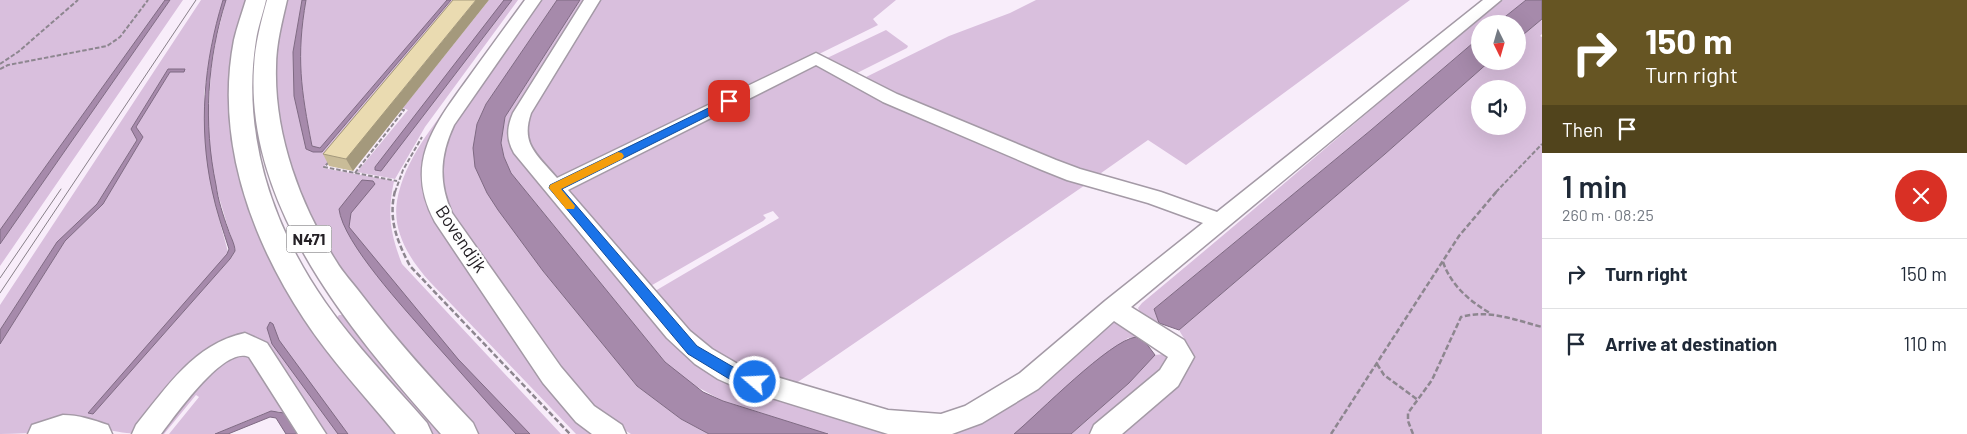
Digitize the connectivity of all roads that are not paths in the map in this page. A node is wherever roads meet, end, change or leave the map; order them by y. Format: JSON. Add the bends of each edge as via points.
{"nodes":[{"id":1,"x":256,"y":0,"type":"edge"},
{"id":2,"x":277,"y":0,"type":"edge"},
{"id":3,"x":533,"y":0,"type":"edge"},
{"id":4,"x":592,"y":0,"type":"edge"},
{"id":5,"x":1494,"y":0,"type":"edge"},
{"id":6,"x":554,"y":188,"type":"junction"},
{"id":7,"x":1220,"y":221,"type":"junction"},
{"id":8,"x":1113,"y":308,"type":"junction"},
{"id":9,"x":147,"y":431,"type":"edge"},
{"id":10,"x":41,"y":434,"type":"edge"},
{"id":11,"x":98,"y":434,"type":"edge"},
{"id":12,"x":313,"y":434,"type":"edge"},
{"id":13,"x":416,"y":434,"type":"edge"},
{"id":14,"x":462,"y":434,"type":"edge"},
{"id":15,"x":613,"y":434,"type":"edge"},
{"id":16,"x":1103,"y":434,"type":"edge"}],
"edges":[{"from":1,"to":13,"type":"main road","number":"N471","via":[[247,34],[240,96],[245,148],[256,192],[279,251],[311,304]]},
{"from":2,"to":14,"type":"main road","number":"N471","via":[[270,29],[264,90],[271,140],[298,214],[324,266],[368,325]]},
{"from":3,"to":15,"type":"street","name":"Bovendijk","via":[[445,124],[432,157],[434,199],[552,375],[585,414]]},
{"from":4,"to":6,"type":"street","via":[[517,126],[521,148]]},
{"from":5,"to":7,"type":"street"},
{"from":6,"to":7,"type":"street","via":[[816,58],[898,102],[1033,159]]},
{"from":6,"to":8,"type":"street","via":[[693,350],[736,376],[888,422],[941,426],[973,415],[1029,381]]},
{"from":7,"to":8,"type":"street"},
{"from":8,"to":16,"type":"street","via":[[1175,346],[1182,357],[1169,378]]},
{"from":9,"to":12,"type":"street","via":[[203,365],[221,352],[244,343],[258,350]]},
{"from":10,"to":11,"type":"street","via":[[67,426]]}]}
